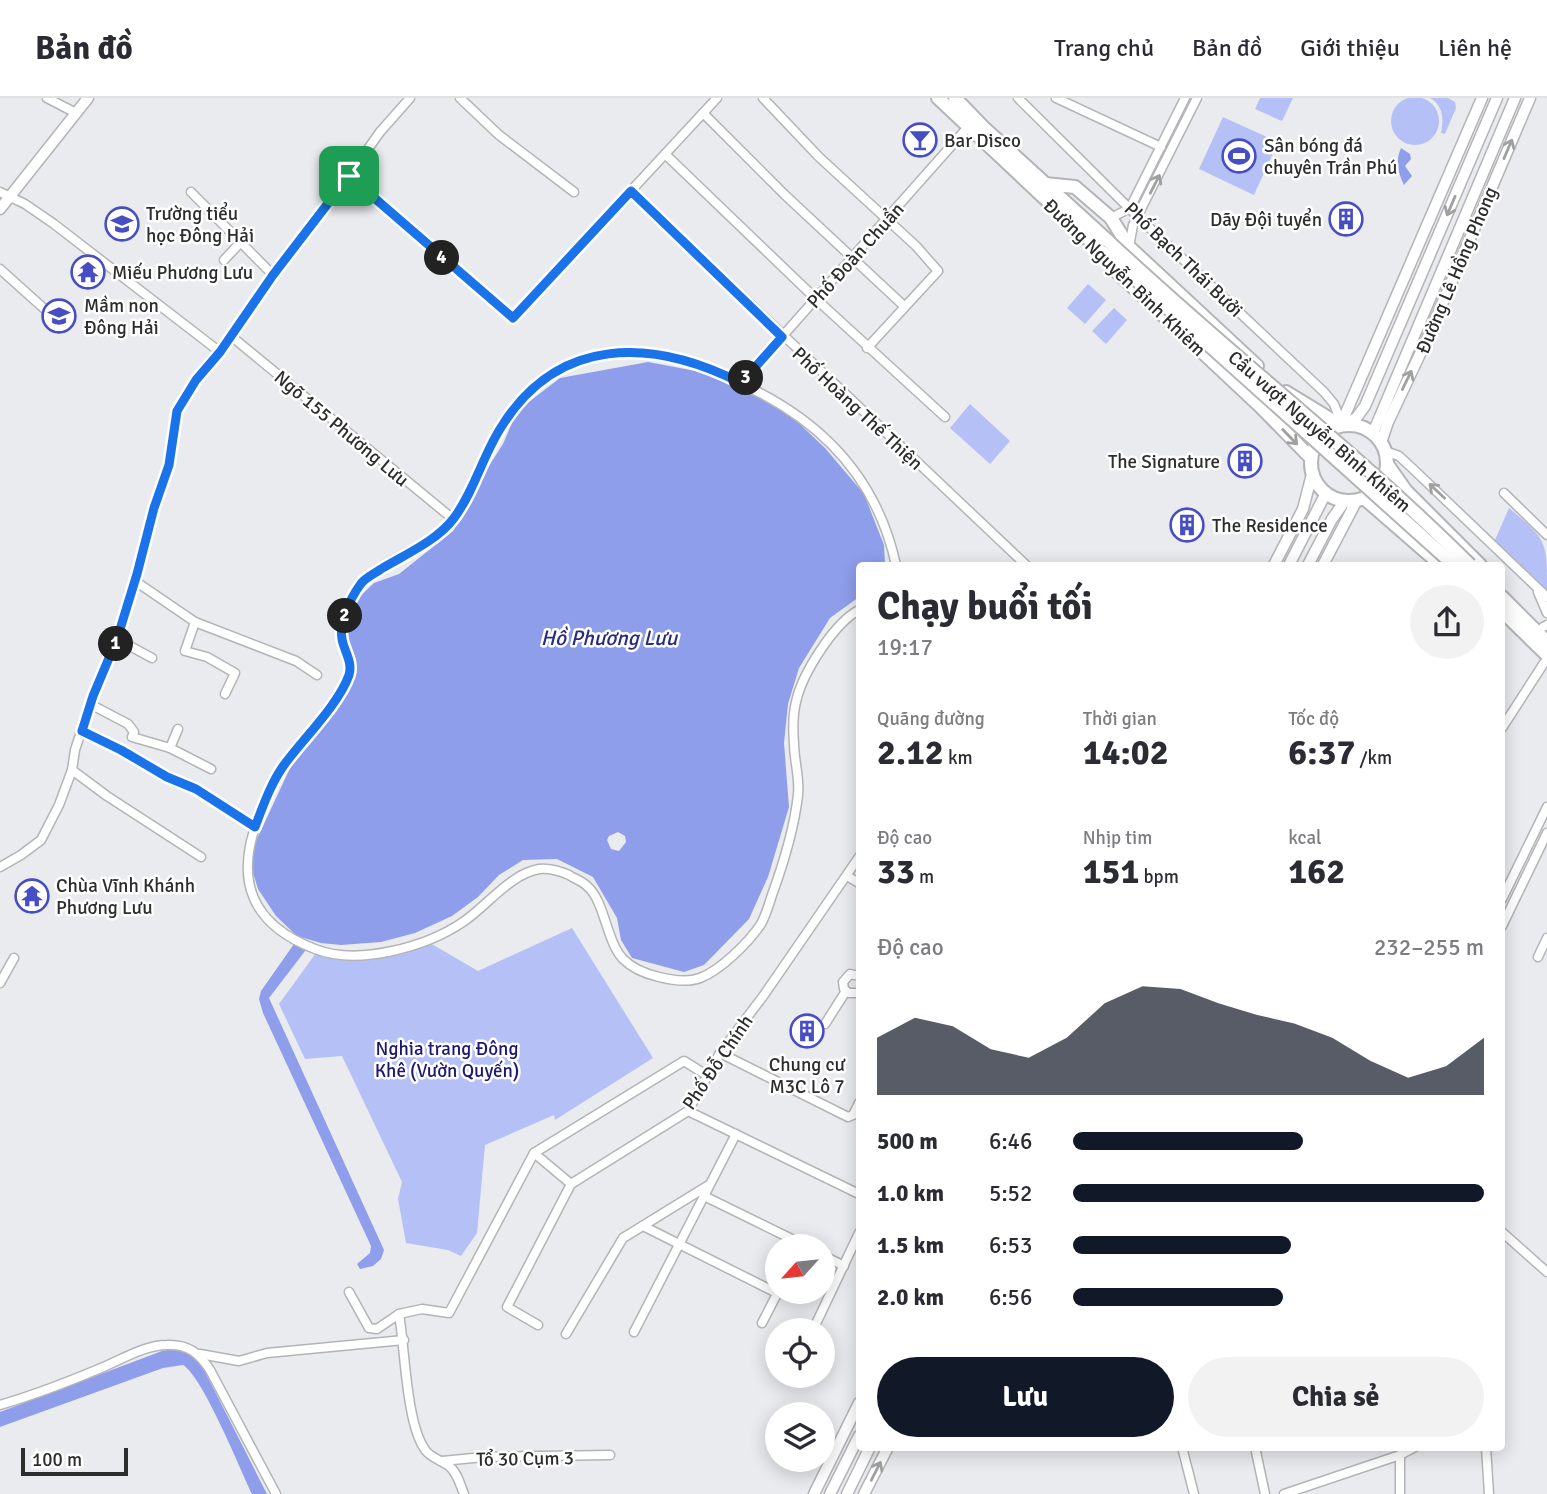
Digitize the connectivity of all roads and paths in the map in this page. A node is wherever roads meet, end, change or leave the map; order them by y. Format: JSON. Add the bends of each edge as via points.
{"nodes":[{"id":1,"x":47,"y":98,"type":"edge"},
{"id":2,"x":88,"y":98,"type":"edge"},
{"id":3,"x":410,"y":98,"type":"edge"},
{"id":4,"x":460,"y":98,"type":"edge"},
{"id":5,"x":717,"y":98,"type":"edge"},
{"id":6,"x":763,"y":98,"type":"edge"},
{"id":7,"x":938,"y":98,"type":"edge"},
{"id":8,"x":955,"y":98,"type":"edge"},
{"id":9,"x":1018,"y":98,"type":"edge"},
{"id":10,"x":1056,"y":98,"type":"edge"},
{"id":11,"x":1185,"y":98,"type":"edge"},
{"id":12,"x":1197,"y":98,"type":"edge"},
{"id":13,"x":1482,"y":98,"type":"edge"},
{"id":14,"x":1497,"y":98,"type":"edge"},
{"id":15,"x":1515,"y":98,"type":"edge"},
{"id":16,"x":1530,"y":98,"type":"edge"},
{"id":17,"x":76,"y":113,"type":"junction"},
{"id":18,"x":703,"y":113,"type":"junction"},
{"id":19,"x":968,"y":127,"type":"junction"},
{"id":20,"x":1161,"y":147,"type":"junction"},
{"id":21,"x":665,"y":154,"type":"junction"},
{"id":22,"x":349,"y":176,"type":"junction"},
{"id":23,"x":1045,"y":184,"type":"junction"},
{"id":24,"x":631,"y":191,"type":"junction"},
{"id":25,"x":191,"y":192,"type":"dead end"},
{"id":26,"x":574,"y":192,"type":"dead end"},
{"id":27,"x":5,"y":195,"type":"edge"},
{"id":28,"x":1130,"y":208,"type":"junction"},
{"id":29,"x":0,"y":209,"type":"edge"},
{"id":30,"x":1138,"y":217,"type":"junction"},
{"id":31,"x":887,"y":218,"type":"junction"},
{"id":32,"x":1111,"y":218,"type":"junction"},
{"id":33,"x":240,"y":243,"type":"junction"},
{"id":34,"x":1105,"y":247,"type":"junction"},
{"id":35,"x":1129,"y":247,"type":"junction"},
{"id":36,"x":853,"y":257,"type":"junction"},
{"id":37,"x":224,"y":260,"type":"dead end"},
{"id":38,"x":0,"y":269,"type":"edge"},
{"id":39,"x":273,"y":275,"type":"junction"},
{"id":40,"x":1404,"y":280,"type":"junction"},
{"id":41,"x":1415,"y":288,"type":"junction"},
{"id":42,"x":1429,"y":296,"type":"junction"},
{"id":43,"x":816,"y":299,"type":"junction"},
{"id":44,"x":1442,"y":303,"type":"junction"},
{"id":45,"x":904,"y":306,"type":"junction"},
{"id":46,"x":49,"y":313,"type":"dead end"},
{"id":47,"x":231,"y":336,"type":"junction"},
{"id":48,"x":782,"y":337,"type":"junction"},
{"id":49,"x":867,"y":348,"type":"junction"},
{"id":50,"x":220,"y":352,"type":"junction"},
{"id":51,"x":741,"y":383,"type":"junction"},
{"id":52,"x":1278,"y":385,"type":"junction"},
{"id":53,"x":1260,"y":406,"type":"junction"},
{"id":54,"x":945,"y":417,"type":"dead end"},
{"id":55,"x":1343,"y":425,"type":"junction"},
{"id":56,"x":1381,"y":447,"type":"junction"},
{"id":57,"x":1311,"y":458,"type":"junction"},
{"id":58,"x":1312,"y":474,"type":"junction"},
{"id":59,"x":1326,"y":493,"type":"junction"},
{"id":60,"x":1504,"y":493,"type":"dead end"},
{"id":61,"x":1355,"y":500,"type":"junction"},
{"id":62,"x":453,"y":519,"type":"junction"},
{"id":63,"x":1433,"y":519,"type":"junction"},
{"id":64,"x":1311,"y":522,"type":"junction"},
{"id":65,"x":1325,"y":533,"type":"junction"},
{"id":66,"x":1547,"y":535,"type":"edge"},
{"id":67,"x":1413,"y":539,"type":"junction"},
{"id":68,"x":895,"y":562,"type":"edge"},
{"id":69,"x":1023,"y":562,"type":"edge"},
{"id":70,"x":1276,"y":562,"type":"edge"},
{"id":71,"x":1291,"y":562,"type":"edge"},
{"id":72,"x":1310,"y":562,"type":"edge"},
{"id":73,"x":1324,"y":562,"type":"edge"},
{"id":74,"x":1438,"y":562,"type":"edge"},
{"id":75,"x":1451,"y":562,"type":"edge"},
{"id":76,"x":1467,"y":562,"type":"edge"},
{"id":77,"x":1477,"y":562,"type":"edge"},
{"id":78,"x":135,"y":581,"type":"junction"},
{"id":79,"x":1535,"y":586,"type":"junction"},
{"id":80,"x":1505,"y":591,"type":"edge"},
{"id":81,"x":1547,"y":597,"type":"edge"},
{"id":82,"x":1505,"y":600,"type":"edge"},
{"id":83,"x":856,"y":612,"type":"edge"},
{"id":84,"x":1547,"y":613,"type":"edge"},
{"id":85,"x":1505,"y":614,"type":"edge"},
{"id":86,"x":195,"y":622,"type":"junction"},
{"id":87,"x":1505,"y":625,"type":"edge"},
{"id":88,"x":1546,"y":627,"type":"edge"},
{"id":89,"x":117,"y":639,"type":"junction"},
{"id":90,"x":1547,"y":642,"type":"edge"},
{"id":91,"x":152,"y":658,"type":"dead end"},
{"id":92,"x":1546,"y":661,"type":"edge"},
{"id":93,"x":317,"y":675,"type":"dead end"},
{"id":94,"x":225,"y":694,"type":"dead end"},
{"id":95,"x":90,"y":704,"type":"junction"},
{"id":96,"x":1505,"y":723,"type":"edge"},
{"id":97,"x":178,"y":729,"type":"dead end"},
{"id":98,"x":82,"y":731,"type":"junction"},
{"id":99,"x":170,"y":748,"type":"junction"},
{"id":100,"x":72,"y":769,"type":"junction"},
{"id":101,"x":211,"y":769,"type":"dead end"},
{"id":102,"x":1547,"y":807,"type":"edge"},
{"id":103,"x":255,"y":827,"type":"junction"},
{"id":104,"x":1547,"y":833,"type":"edge"},
{"id":105,"x":201,"y":857,"type":"dead end"},
{"id":106,"x":856,"y":861,"type":"edge"},
{"id":107,"x":0,"y":867,"type":"edge"},
{"id":108,"x":846,"y":876,"type":"junction"},
{"id":109,"x":856,"y":881,"type":"edge"},
{"id":110,"x":1505,"y":893,"type":"edge"},
{"id":111,"x":1505,"y":920,"type":"edge"},
{"id":112,"x":1547,"y":938,"type":"edge"},
{"id":113,"x":1538,"y":957,"type":"dead end"},
{"id":114,"x":14,"y":958,"type":"dead end"},
{"id":115,"x":856,"y":973,"type":"edge"},
{"id":116,"x":0,"y":983,"type":"edge"},
{"id":117,"x":846,"y":991,"type":"junction"},
{"id":118,"x":856,"y":993,"type":"edge"},
{"id":119,"x":825,"y":1024,"type":"dead end"},
{"id":120,"x":720,"y":1053,"type":"junction"},
{"id":121,"x":708,"y":1076,"type":"junction"},
{"id":122,"x":856,"y":1109,"type":"edge"},
{"id":123,"x":688,"y":1111,"type":"junction"},
{"id":124,"x":736,"y":1134,"type":"junction"},
{"id":125,"x":534,"y":1153,"type":"junction"},
{"id":126,"x":571,"y":1184,"type":"junction"},
{"id":127,"x":709,"y":1185,"type":"junction"},
{"id":128,"x":856,"y":1193,"type":"edge"},
{"id":129,"x":704,"y":1196,"type":"junction"},
{"id":130,"x":643,"y":1226,"type":"junction"},
{"id":131,"x":781,"y":1234,"type":"edge"},
{"id":132,"x":1505,"y":1235,"type":"edge"},
{"id":133,"x":856,"y":1240,"type":"edge"},
{"id":134,"x":678,"y":1243,"type":"junction"},
{"id":135,"x":835,"y":1262,"type":"edge"},
{"id":136,"x":844,"y":1266,"type":"junction"},
{"id":137,"x":1547,"y":1272,"type":"edge"},
{"id":138,"x":765,"y":1286,"type":"edge"},
{"id":139,"x":349,"y":1292,"type":"dead end"},
{"id":140,"x":772,"y":1304,"type":"edge"},
{"id":141,"x":400,"y":1314,"type":"junction"},
{"id":142,"x":819,"y":1318,"type":"edge"},
{"id":143,"x":762,"y":1323,"type":"dead end"},
{"id":144,"x":538,"y":1325,"type":"dead end"},
{"id":145,"x":377,"y":1329,"type":"junction"},
{"id":146,"x":634,"y":1332,"type":"dead end"},
{"id":147,"x":566,"y":1334,"type":"dead end"},
{"id":148,"x":404,"y":1340,"type":"junction"},
{"id":149,"x":364,"y":1343,"type":"junction"},
{"id":150,"x":200,"y":1353,"type":"junction"},
{"id":151,"x":223,"y":1358,"type":"junction"},
{"id":152,"x":210,"y":1370,"type":"junction"},
{"id":153,"x":0,"y":1405,"type":"edge"},
{"id":154,"x":856,"y":1409,"type":"edge"},
{"id":155,"x":856,"y":1442,"type":"edge"},
{"id":156,"x":868,"y":1451,"type":"edge"},
{"id":157,"x":886,"y":1451,"type":"edge"},
{"id":158,"x":1183,"y":1451,"type":"edge"},
{"id":159,"x":1256,"y":1451,"type":"edge"},
{"id":160,"x":1408,"y":1451,"type":"edge"},
{"id":161,"x":1486,"y":1451,"type":"edge"},
{"id":162,"x":610,"y":1455,"type":"dead end"},
{"id":163,"x":1400,"y":1455,"type":"junction"},
{"id":164,"x":439,"y":1461,"type":"junction"},
{"id":165,"x":276,"y":1494,"type":"edge"},
{"id":166,"x":464,"y":1494,"type":"edge"},
{"id":167,"x":814,"y":1494,"type":"edge"},
{"id":168,"x":830,"y":1494,"type":"edge"},
{"id":169,"x":847,"y":1494,"type":"edge"},
{"id":170,"x":864,"y":1494,"type":"edge"},
{"id":171,"x":1194,"y":1494,"type":"edge"},
{"id":172,"x":1265,"y":1494,"type":"edge"},
{"id":173,"x":1284,"y":1494,"type":"edge"},
{"id":174,"x":1400,"y":1494,"type":"edge"},
{"id":175,"x":1489,"y":1494,"type":"edge"}],
"edges":[{"from":1,"to":17,"type":"street"},
{"from":2,"to":17,"type":"main road"},
{"from":3,"to":22,"type":"street"},
{"from":4,"to":26,"type":"street","via":[[499,135]]},
{"from":5,"to":18,"type":"street"},
{"from":6,"to":31,"type":"street"},
{"from":7,"to":19,"type":"highway","name":"Đường Nguyễn Bỉnh Khiêm"},
{"from":8,"to":23,"type":"highway"},
{"from":9,"to":28,"type":"street","name":"Phố Bạch Thái Bưởi"},
{"from":10,"to":20,"type":"street"},
{"from":11,"to":20,"type":"street"},
{"from":30,"to":12,"type":"street","one_way":true},
{"from":13,"to":40,"type":"main road"},
{"from":14,"to":41,"type":"main road","name":"Đường Lê Hồng Phong","one_way":true},
{"from":15,"to":42,"type":"main road","name":"Đường Lê Hồng Phong"},
{"from":44,"to":16,"type":"main road","name":"Đường Lê Hồng Phong","one_way":true},
{"from":17,"to":27,"type":"main road"},
{"from":18,"to":21,"type":"street"},
{"from":18,"to":36,"type":"street"},
{"from":19,"to":31,"type":"street","name":"Phố Đoàn Chuẩn"},
{"from":19,"to":34,"type":"highway","name":"Đường Nguyễn Bỉnh Khiêm"},
{"from":20,"to":28,"type":"street"},
{"from":21,"to":24,"type":"street"},
{"from":21,"to":43,"type":"street"},
{"from":22,"to":24,"type":"street","via":[[513,318]]},
{"from":22,"to":39,"type":"street"},
{"from":23,"to":32,"type":"highway","via":[[1075,187]]},
{"from":23,"to":34,"type":"highway"},
{"from":24,"to":48,"type":"street","name":"Phố Hoàng Thế Thiện"},
{"from":25,"to":33,"type":"street"},
{"from":27,"to":29,"type":"main road"},
{"from":27,"to":50,"type":"street","via":[[54,225]]},
{"from":28,"to":30,"type":"street","name":"Phố Bạch Thái Bưởi"},
{"from":28,"to":32,"type":"street"},
{"from":30,"to":35,"type":"street"},
{"from":30,"to":55,"type":"street","name":"Phố Bạch Thái Bưởi","via":[[1324,393]]},
{"from":31,"to":36,"type":"street","name":"Phố Đoàn Chuẩn"},
{"from":31,"to":45,"type":"street","via":[[938,271]]},
{"from":32,"to":35,"type":"highway"},
{"from":33,"to":37,"type":"street"},
{"from":33,"to":39,"type":"street"},
{"from":34,"to":35,"type":"highway","name":"Đường Nguyễn Bỉnh Khiêm"},
{"from":34,"to":53,"type":"highway","name":"Đường Nguyễn Bỉnh Khiêm","via":[[1116,271]]},
{"from":34,"to":75,"type":"highway","name":"Cầu vượt Nguyễn Bỉnh Khiêm","bridge":true},
{"from":34,"to":76,"type":"highway","name":"Cầu vượt Nguyễn Bỉnh Khiêm","bridge":true},
{"from":35,"to":52,"type":"highway","name":"Đường Nguyễn Bỉnh Khiêm"},
{"from":36,"to":43,"type":"street","name":"Phố Đoàn Chuẩn"},
{"from":36,"to":45,"type":"street"},
{"from":38,"to":46,"type":"street"},
{"from":39,"to":47,"type":"street"},
{"from":40,"to":41,"type":"main road"},
{"from":40,"to":55,"type":"main road"},
{"from":41,"to":55,"type":"main road","name":"Đường Lê Hồng Phong","via":[[1365,406]]},
{"from":42,"to":44,"type":"main road"},
{"from":42,"to":56,"type":"main road","name":"Đường Lê Hồng Phong"},
{"from":43,"to":48,"type":"street","name":"Phố Đoàn Chuẩn"},
{"from":43,"to":49,"type":"street"},
{"from":56,"to":44,"type":"main road","name":"Đường Lê Hồng Phong","one_way":true},
{"from":45,"to":49,"type":"street"},
{"from":47,"to":50,"type":"street"},
{"from":47,"to":62,"type":"street","name":"Ngõ 155 Phương Lưu"},
{"from":48,"to":51,"type":"street","name":"Phố Đoàn Chuẩn"},
{"from":48,"to":69,"type":"street","name":"Phố Hoàng Thế Thiện"},
{"from":49,"to":54,"type":"street"},
{"from":50,"to":78,"type":"street","via":[[177,411],[169,465]]},
{"from":51,"to":62,"type":"street","via":[[657,354],[599,355],[568,365],[539,384],[507,419]]},
{"from":51,"to":68,"type":"street","via":[[792,410],[859,475],[889,532]]},
{"from":52,"to":53,"type":"highway","via":[[1282,403]]},
{"from":52,"to":55,"type":"highway","name":"Đường Nguyễn Bỉnh Khiêm"},
{"from":53,"to":57,"type":"highway","name":"Đường Nguyễn Bỉnh Khiêm","one_way":true},
{"from":55,"to":56,"type":"highway","via":[[1365,428]]},
{"from":55,"to":57,"type":"highway","via":[[1320,437]]},
{"from":56,"to":61,"type":"highway","via":[[1381,484]]},
{"from":56,"to":63,"type":"highway","via":[[1406,491]]},
{"from":79,"to":56,"type":"street","one_way":true,"via":[[1399,456]]},
{"from":57,"to":58,"type":"highway"},
{"from":58,"to":59,"type":"highway"},
{"from":58,"to":70,"type":"main road","via":[[1303,509]]},
{"from":59,"to":61,"type":"highway"},
{"from":59,"to":64,"type":"main road"},
{"from":60,"to":66,"type":"street"},
{"from":61,"to":65,"type":"main road"},
{"from":61,"to":67,"type":"highway"},
{"from":61,"to":73,"type":"main road"},
{"from":62,"to":103,"type":"street","via":[[360,583],[342,630],[349,674],[282,767]]},
{"from":63,"to":67,"type":"highway","via":[[1424,514],[1412,518]]},
{"from":63,"to":77,"type":"highway"},
{"from":64,"to":65,"type":"main road","via":[[1321,519]]},
{"from":64,"to":71,"type":"main road"},
{"from":65,"to":72,"type":"main road"},
{"from":67,"to":74,"type":"highway"},
{"from":78,"to":86,"type":"street"},
{"from":78,"to":89,"type":"street"},
{"from":79,"to":81,"type":"street"},
{"from":79,"to":84,"type":"street"},
{"from":80,"to":88,"type":"highway"},
{"from":82,"to":90,"type":"highway"},
{"from":83,"to":103,"type":"street","via":[[821,648],[796,700],[793,744],[799,789],[789,850],[763,921],[734,955],[698,979],[673,981],[642,973],[620,957],[591,888],[560,871],[537,869],[513,881],[462,923],[416,946],[342,955],[316,950],[269,920],[256,903],[246,862]]},
{"from":85,"to":92,"type":"highway"},
{"from":86,"to":93,"type":"street","via":[[296,661]]},
{"from":86,"to":94,"type":"street","via":[[185,651],[235,673]]},
{"from":87,"to":92,"type":"highway"},
{"from":89,"to":91,"type":"street"},
{"from":89,"to":95,"type":"street"},
{"from":92,"to":96,"type":"street"},
{"from":95,"to":98,"type":"street"},
{"from":95,"to":99,"type":"street","via":[[128,724],[132,737]]},
{"from":97,"to":99,"type":"street"},
{"from":98,"to":100,"type":"street"},
{"from":98,"to":103,"type":"street","via":[[196,789]]},
{"from":99,"to":101,"type":"street"},
{"from":100,"to":105,"type":"street"},
{"from":100,"to":107,"type":"street","via":[[41,840]]},
{"from":102,"to":110,"type":"street"},
{"from":104,"to":111,"type":"street"},
{"from":106,"to":108,"type":"street","name":"Phố Đỗ Chính"},
{"from":108,"to":109,"type":"street"},
{"from":108,"to":120,"type":"street","name":"Phố Đỗ Chính"},
{"from":112,"to":113,"type":"street"},
{"from":114,"to":116,"type":"street"},
{"from":115,"to":117,"type":"street","via":[[845,979]]},
{"from":117,"to":118,"type":"street"},
{"from":117,"to":119,"type":"street"},
{"from":120,"to":121,"type":"street","name":"Phố Đỗ Chính"},
{"from":120,"to":122,"type":"street","via":[[848,1118]]},
{"from":121,"to":123,"type":"street","name":"Phố Đỗ Chính"},
{"from":121,"to":125,"type":"street","via":[[684,1062]]},
{"from":123,"to":124,"type":"street"},
{"from":123,"to":126,"type":"street","name":"Phố Đỗ Chính"},
{"from":124,"to":127,"type":"street"},
{"from":124,"to":128,"type":"street"},
{"from":125,"to":126,"type":"street"},
{"from":125,"to":141,"type":"street","via":[[449,1313],[422,1309]]},
{"from":126,"to":144,"type":"street","via":[[507,1307]]},
{"from":127,"to":129,"type":"street"},
{"from":127,"to":130,"type":"street"},
{"from":129,"to":131,"type":"street"},
{"from":129,"to":134,"type":"street"},
{"from":130,"to":134,"type":"street"},
{"from":130,"to":147,"type":"street","via":[[623,1238]]},
{"from":132,"to":137,"type":"street"},
{"from":133,"to":136,"type":"street"},
{"from":134,"to":138,"type":"street"},
{"from":134,"to":146,"type":"street"},
{"from":135,"to":136,"type":"street"},
{"from":136,"to":142,"type":"street"},
{"from":139,"to":145,"type":"street","via":[[365,1324]]},
{"from":140,"to":143,"type":"street"},
{"from":141,"to":145,"type":"street"},
{"from":141,"to":148,"type":"street"},
{"from":145,"to":149,"type":"street"},
{"from":148,"to":149,"type":"street"},
{"from":148,"to":164,"type":"street","via":[[417,1433],[426,1451]]},
{"from":149,"to":151,"type":"street","via":[[267,1353],[239,1362]]},
{"from":150,"to":151,"type":"street"},
{"from":150,"to":152,"type":"street"},
{"from":150,"to":153,"type":"street","via":[[175,1345],[153,1347]]},
{"from":151,"to":152,"type":"street"},
{"from":152,"to":165,"type":"street"},
{"from":154,"to":167,"type":"main road"},
{"from":155,"to":168,"type":"main road"},
{"from":156,"to":169,"type":"main road"},
{"from":170,"to":157,"type":"main road","one_way":true},
{"from":158,"to":171,"type":"street"},
{"from":159,"to":172,"type":"street"},
{"from":160,"to":163,"type":"street"},
{"from":161,"to":175,"type":"street"},
{"from":162,"to":164,"type":"street","name":"Tổ 30 Cụm 3"},
{"from":163,"to":173,"type":"street"},
{"from":163,"to":174,"type":"street"},
{"from":164,"to":166,"type":"street","via":[[456,1473]]}]}
